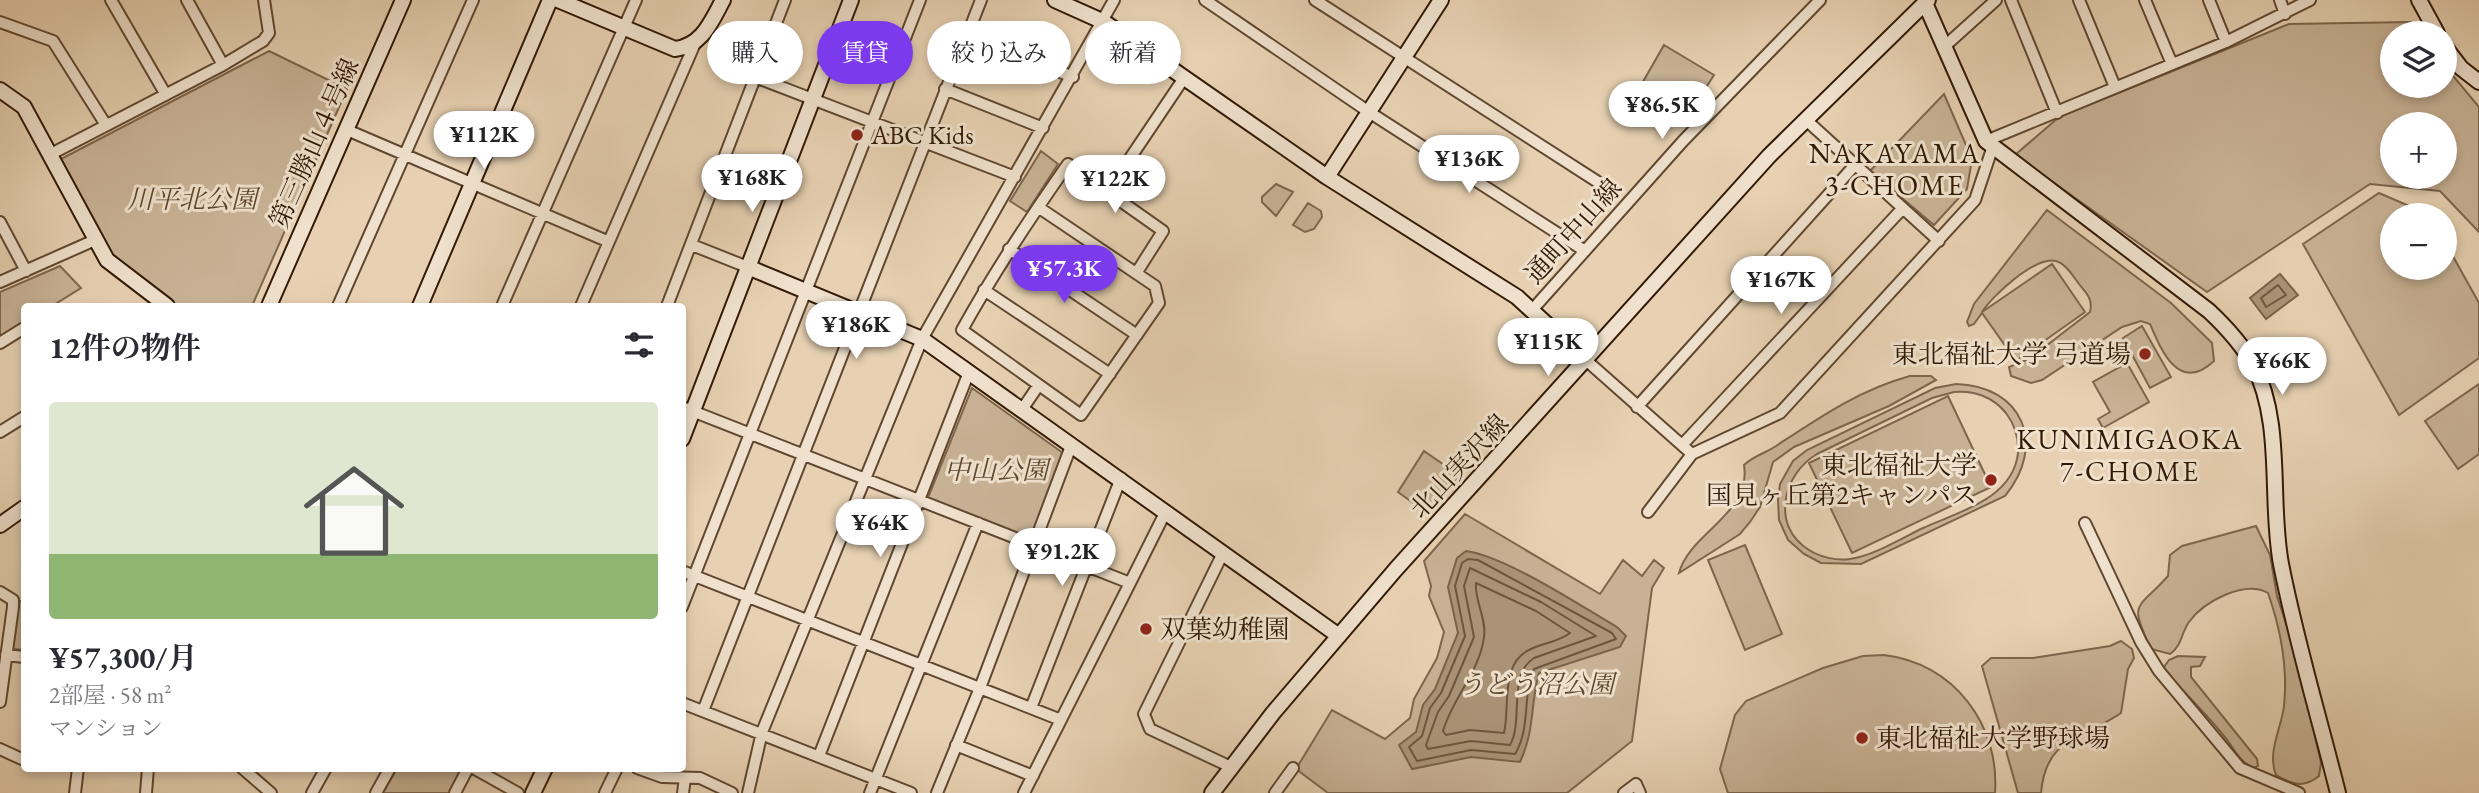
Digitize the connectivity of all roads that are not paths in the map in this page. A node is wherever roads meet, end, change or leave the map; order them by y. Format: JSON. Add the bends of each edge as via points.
{"nodes":[{"id":1,"x":111,"y":0,"type":"edge"},
{"id":2,"x":187,"y":0,"type":"edge"},
{"id":3,"x":264,"y":0,"type":"edge"},
{"id":4,"x":403,"y":0,"type":"edge"},
{"id":5,"x":473,"y":0,"type":"edge"},
{"id":6,"x":550,"y":0,"type":"edge"},
{"id":7,"x":558,"y":0,"type":"edge"},
{"id":8,"x":636,"y":0,"type":"edge"},
{"id":9,"x":723,"y":0,"type":"edge"},
{"id":10,"x":785,"y":0,"type":"edge"},
{"id":11,"x":851,"y":0,"type":"edge"},
{"id":12,"x":920,"y":0,"type":"edge"},
{"id":13,"x":981,"y":0,"type":"edge"},
{"id":14,"x":1055,"y":0,"type":"edge"},
{"id":15,"x":1114,"y":0,"type":"edge"},
{"id":16,"x":1205,"y":0,"type":"edge"},
{"id":17,"x":1315,"y":0,"type":"edge"},
{"id":18,"x":1441,"y":0,"type":"edge"},
{"id":19,"x":1820,"y":0,"type":"edge"},
{"id":20,"x":1996,"y":0,"type":"edge"},
{"id":21,"x":2011,"y":0,"type":"edge"},
{"id":22,"x":2079,"y":0,"type":"edge"},
{"id":23,"x":2145,"y":0,"type":"edge"},
{"id":24,"x":2209,"y":0,"type":"edge"},
{"id":25,"x":2280,"y":0,"type":"edge"},
{"id":26,"x":2310,"y":0,"type":"edge"},
{"id":27,"x":2419,"y":0,"type":"edge"},
{"id":28,"x":1925,"y":1,"type":"edge"},
{"id":29,"x":2286,"y":14,"type":"junction"},
{"id":30,"x":777,"y":21,"type":"edge"},
{"id":31,"x":973,"y":21,"type":"edge"},
{"id":32,"x":1102,"y":21,"type":"edge"},
{"id":33,"x":1104,"y":21,"type":"edge"},
{"id":34,"x":2430,"y":21,"type":"edge"},
{"id":35,"x":0,"y":22,"type":"edge"},
{"id":36,"x":624,"y":27,"type":"junction"},
{"id":37,"x":696,"y":41,"type":"junction"},
{"id":38,"x":2226,"y":42,"type":"junction"},
{"id":39,"x":1945,"y":46,"type":"junction"},
{"id":40,"x":1085,"y":56,"type":"edge"},
{"id":41,"x":1404,"y":59,"type":"junction"},
{"id":42,"x":2457,"y":63,"type":"edge"},
{"id":43,"x":2172,"y":64,"type":"junction"},
{"id":44,"x":223,"y":65,"type":"junction"},
{"id":45,"x":1181,"y":76,"type":"edge"},
{"id":46,"x":1073,"y":77,"type":"joint"},
{"id":47,"x":1184,"y":78,"type":"junction"},
{"id":48,"x":2479,"y":82,"type":"edge"},
{"id":49,"x":752,"y":84,"type":"edge"},
{"id":50,"x":773,"y":84,"type":"edge"},
{"id":51,"x":947,"y":84,"type":"edge"},
{"id":52,"x":2115,"y":88,"type":"junction"},
{"id":53,"x":945,"y":89,"type":"junction"},
{"id":54,"x":0,"y":90,"type":"edge"},
{"id":55,"x":166,"y":95,"type":"junction"},
{"id":56,"x":814,"y":100,"type":"junction"},
{"id":57,"x":1369,"y":113,"type":"junction"},
{"id":58,"x":2057,"y":113,"type":"junction"},
{"id":59,"x":1805,"y":119,"type":"junction"},
{"id":60,"x":872,"y":124,"type":"junction"},
{"id":61,"x":106,"y":125,"type":"junction"},
{"id":62,"x":1043,"y":128,"type":"junction"},
{"id":63,"x":347,"y":130,"type":"junction"},
{"id":64,"x":924,"y":143,"type":"junction"},
{"id":65,"x":1989,"y":144,"type":"junction"},
{"id":66,"x":51,"y":154,"type":"junction"},
{"id":67,"x":404,"y":154,"type":"junction"},
{"id":68,"x":1855,"y":165,"type":"junction"},
{"id":69,"x":1015,"y":177,"type":"junction"},
{"id":70,"x":1327,"y":177,"type":"junction"},
{"id":71,"x":474,"y":184,"type":"junction"},
{"id":72,"x":1601,"y":184,"type":"dead end"},
{"id":73,"x":1108,"y":191,"type":"junction"},
{"id":74,"x":1038,"y":207,"type":"junction"},
{"id":75,"x":1902,"y":209,"type":"junction"},
{"id":76,"x":543,"y":212,"type":"junction"},
{"id":77,"x":0,"y":222,"type":"edge"},
{"id":78,"x":95,"y":240,"type":"junction"},
{"id":79,"x":607,"y":241,"type":"junction"},
{"id":80,"x":1939,"y":241,"type":"junction"},
{"id":81,"x":692,"y":245,"type":"junction"},
{"id":82,"x":1009,"y":249,"type":"junction"},
{"id":83,"x":1585,"y":251,"type":"junction"},
{"id":84,"x":750,"y":268,"type":"junction"},
{"id":85,"x":26,"y":271,"type":"junction"},
{"id":86,"x":1137,"y":272,"type":"junction"},
{"id":87,"x":0,"y":282,"type":"edge"},
{"id":88,"x":984,"y":290,"type":"junction"},
{"id":89,"x":806,"y":291,"type":"junction"},
{"id":90,"x":163,"y":303,"type":"edge"},
{"id":91,"x":270,"y":303,"type":"edge"},
{"id":92,"x":339,"y":303,"type":"edge"},
{"id":93,"x":421,"y":303,"type":"edge"},
{"id":94,"x":503,"y":303,"type":"edge"},
{"id":95,"x":582,"y":303,"type":"edge"},
{"id":96,"x":668,"y":303,"type":"edge"},
{"id":97,"x":1533,"y":309,"type":"junction"},
{"id":98,"x":858,"y":313,"type":"junction"},
{"id":99,"x":21,"y":330,"type":"edge"},
{"id":100,"x":1137,"y":335,"type":"junction"},
{"id":101,"x":922,"y":339,"type":"junction"},
{"id":102,"x":0,"y":344,"type":"edge"},
{"id":103,"x":1587,"y":361,"type":"junction"},
{"id":104,"x":969,"y":372,"type":"junction"},
{"id":105,"x":1110,"y":374,"type":"junction"},
{"id":106,"x":1038,"y":386,"type":"junction"},
{"id":107,"x":1637,"y":407,"type":"junction"},
{"id":108,"x":688,"y":409,"type":"edge"},
{"id":109,"x":1021,"y":411,"type":"junction"},
{"id":110,"x":21,"y":418,"type":"edge"},
{"id":111,"x":0,"y":432,"type":"edge"},
{"id":112,"x":749,"y":433,"type":"junction"},
{"id":113,"x":1683,"y":444,"type":"junction"},
{"id":114,"x":1070,"y":446,"type":"junction"},
{"id":115,"x":803,"y":454,"type":"junction"},
{"id":116,"x":1692,"y":454,"type":"junction"},
{"id":117,"x":1121,"y":478,"type":"junction"},
{"id":118,"x":866,"y":479,"type":"junction"},
{"id":119,"x":920,"y":500,"type":"junction"},
{"id":120,"x":21,"y":510,"type":"edge"},
{"id":121,"x":1166,"y":511,"type":"junction"},
{"id":122,"x":1648,"y":512,"type":"dead end"},
{"id":123,"x":978,"y":523,"type":"junction"},
{"id":124,"x":2085,"y":523,"type":"dead end"},
{"id":125,"x":0,"y":525,"type":"edge"},
{"id":126,"x":1034,"y":545,"type":"junction"},
{"id":127,"x":1223,"y":553,"type":"junction"},
{"id":128,"x":1087,"y":566,"type":"junction"},
{"id":129,"x":686,"y":573,"type":"edge"},
{"id":130,"x":695,"y":576,"type":"junction"},
{"id":131,"x":1130,"y":583,"type":"junction"},
{"id":132,"x":0,"y":592,"type":"edge"},
{"id":133,"x":21,"y":595,"type":"edge"},
{"id":134,"x":686,"y":597,"type":"edge"},
{"id":135,"x":748,"y":598,"type":"junction"},
{"id":136,"x":13,"y":600,"type":"junction"},
{"id":137,"x":808,"y":622,"type":"junction"},
{"id":138,"x":1339,"y":636,"type":"junction"},
{"id":139,"x":863,"y":643,"type":"junction"},
{"id":140,"x":6,"y":655,"type":"junction"},
{"id":141,"x":21,"y":657,"type":"edge"},
{"id":142,"x":921,"y":666,"type":"junction"},
{"id":143,"x":980,"y":688,"type":"junction"},
{"id":144,"x":0,"y":702,"type":"edge"},
{"id":145,"x":686,"y":705,"type":"edge"},
{"id":146,"x":1031,"y":708,"type":"junction"},
{"id":147,"x":703,"y":711,"type":"junction"},
{"id":148,"x":1061,"y":720,"type":"junction"},
{"id":149,"x":762,"y":732,"type":"junction"},
{"id":150,"x":956,"y":745,"type":"junction"},
{"id":151,"x":0,"y":749,"type":"edge"},
{"id":152,"x":819,"y":756,"type":"junction"},
{"id":153,"x":21,"y":759,"type":"edge"},
{"id":154,"x":1231,"y":767,"type":"junction"},
{"id":155,"x":1293,"y":768,"type":"dead end"},
{"id":156,"x":78,"y":772,"type":"edge"},
{"id":157,"x":148,"y":772,"type":"edge"},
{"id":158,"x":249,"y":772,"type":"edge"},
{"id":159,"x":324,"y":772,"type":"edge"},
{"id":160,"x":388,"y":772,"type":"edge"},
{"id":161,"x":468,"y":772,"type":"edge"},
{"id":162,"x":479,"y":772,"type":"edge"},
{"id":163,"x":543,"y":772,"type":"edge"},
{"id":164,"x":615,"y":772,"type":"edge"},
{"id":165,"x":648,"y":772,"type":"edge"},
{"id":166,"x":1033,"y":776,"type":"junction"},
{"id":167,"x":685,"y":778,"type":"junction"},
{"id":168,"x":876,"y":779,"type":"junction"},
{"id":169,"x":1216,"y":792,"type":"edge"},
{"id":170,"x":75,"y":793,"type":"edge"},
{"id":171,"x":146,"y":793,"type":"edge"},
{"id":172,"x":271,"y":793,"type":"edge"},
{"id":173,"x":312,"y":793,"type":"edge"},
{"id":174,"x":376,"y":793,"type":"edge"},
{"id":175,"x":455,"y":793,"type":"edge"},
{"id":176,"x":518,"y":793,"type":"edge"},
{"id":177,"x":533,"y":793,"type":"edge"},
{"id":178,"x":605,"y":793,"type":"edge"},
{"id":179,"x":683,"y":793,"type":"edge"},
{"id":180,"x":732,"y":793,"type":"edge"},
{"id":181,"x":748,"y":793,"type":"edge"},
{"id":182,"x":870,"y":793,"type":"edge"},
{"id":183,"x":911,"y":793,"type":"edge"},
{"id":184,"x":937,"y":793,"type":"edge"},
{"id":185,"x":1024,"y":793,"type":"edge"},
{"id":186,"x":1275,"y":793,"type":"edge"},
{"id":187,"x":1624,"y":793,"type":"edge"},
{"id":188,"x":1640,"y":793,"type":"edge"},
{"id":189,"x":2299,"y":793,"type":"edge"},
{"id":190,"x":2338,"y":793,"type":"edge"}],
"edges":[{"from":1,"to":55,"type":"street"},
{"from":2,"to":44,"type":"street"},
{"from":3,"to":44,"type":"street","via":[[269,33]]},
{"from":4,"to":63,"type":"street","name":"第三勝山４号線"},
{"from":5,"to":67,"type":"street"},
{"from":6,"to":71,"type":"street"},
{"from":7,"to":36,"type":"street"},
{"from":8,"to":36,"type":"street"},
{"from":9,"to":37,"type":"street"},
{"from":10,"to":30,"type":"street"},
{"from":11,"to":56,"type":"street"},
{"from":12,"to":60,"type":"street"},
{"from":13,"to":31,"type":"street"},
{"from":14,"to":32,"type":"street"},
{"from":15,"to":33,"type":"street"},
{"from":16,"to":57,"type":"street"},
{"from":17,"to":41,"type":"street"},
{"from":18,"to":41,"type":"street"},
{"from":19,"to":83,"type":"street","name":"通町中山線","via":[[1683,141]]},
{"from":20,"to":39,"type":"street"},
{"from":21,"to":58,"type":"street"},
{"from":22,"to":52,"type":"street"},
{"from":23,"to":43,"type":"street"},
{"from":24,"to":38,"type":"street"},
{"from":25,"to":29,"type":"street"},
{"from":26,"to":29,"type":"street"},
{"from":27,"to":34,"type":"street"},
{"from":28,"to":39,"type":"street"},
{"from":28,"to":59,"type":"street","name":"北山実沢線"},
{"from":29,"to":38,"type":"street"},
{"from":35,"to":61,"type":"street","via":[[53,41]]},
{"from":36,"to":37,"type":"street","via":[[675,49],[688,48]]},
{"from":36,"to":76,"type":"street"},
{"from":37,"to":79,"type":"street"},
{"from":38,"to":43,"type":"street"},
{"from":39,"to":65,"type":"street"},
{"from":40,"to":46,"type":"street"},
{"from":41,"to":57,"type":"street"},
{"from":41,"to":72,"type":"street"},
{"from":42,"to":48,"type":"street"},
{"from":43,"to":52,"type":"street"},
{"from":44,"to":55,"type":"street"},
{"from":45,"to":47,"type":"street"},
{"from":46,"to":62,"type":"street"},
{"from":47,"to":70,"type":"street"},
{"from":47,"to":73,"type":"street"},
{"from":49,"to":81,"type":"street"},
{"from":50,"to":56,"type":"street"},
{"from":51,"to":53,"type":"street"},
{"from":52,"to":58,"type":"street"},
{"from":53,"to":62,"type":"street"},
{"from":53,"to":64,"type":"street"},
{"from":54,"to":66,"type":"street","via":[[23,107]]},
{"from":55,"to":61,"type":"street"},
{"from":56,"to":60,"type":"street"},
{"from":56,"to":84,"type":"street"},
{"from":57,"to":70,"type":"street"},
{"from":57,"to":83,"type":"street"},
{"from":58,"to":65,"type":"street"},
{"from":59,"to":68,"type":"street"},
{"from":59,"to":103,"type":"street","name":"北山実沢線"},
{"from":60,"to":64,"type":"street"},
{"from":60,"to":89,"type":"street"},
{"from":61,"to":66,"type":"street"},
{"from":62,"to":69,"type":"street"},
{"from":63,"to":67,"type":"street"},
{"from":63,"to":91,"type":"street","name":"第三勝山４号線"},
{"from":64,"to":69,"type":"street"},
{"from":64,"to":98,"type":"street"},
{"from":65,"to":80,"type":"street","via":[[1975,200]]},
{"from":65,"to":190,"type":"street","via":[[2209,311],[2236,338],[2253,365],[2264,394],[2270,432],[2281,562]]},
{"from":66,"to":78,"type":"street"},
{"from":67,"to":71,"type":"street"},
{"from":67,"to":92,"type":"street"},
{"from":68,"to":75,"type":"street"},
{"from":68,"to":107,"type":"street"},
{"from":69,"to":101,"type":"street"},
{"from":70,"to":97,"type":"street"},
{"from":71,"to":76,"type":"street"},
{"from":71,"to":93,"type":"street"},
{"from":73,"to":74,"type":"street","via":[[1068,164]]},
{"from":73,"to":86,"type":"street","via":[[1163,231]]},
{"from":74,"to":82,"type":"street"},
{"from":74,"to":86,"type":"street"},
{"from":75,"to":80,"type":"street"},
{"from":75,"to":113,"type":"street"},
{"from":76,"to":79,"type":"street"},
{"from":76,"to":94,"type":"street"},
{"from":77,"to":85,"type":"street"},
{"from":78,"to":85,"type":"street"},
{"from":78,"to":90,"type":"street","via":[[107,260]]},
{"from":79,"to":95,"type":"street"},
{"from":80,"to":116,"type":"street","via":[[1780,413]]},
{"from":81,"to":84,"type":"street"},
{"from":81,"to":96,"type":"street"},
{"from":82,"to":88,"type":"street"},
{"from":82,"to":100,"type":"street"},
{"from":83,"to":97,"type":"street","name":"通町中山線"},
{"from":84,"to":89,"type":"street"},
{"from":84,"to":108,"type":"street"},
{"from":85,"to":87,"type":"street"},
{"from":86,"to":100,"type":"street","via":[[1154,286],[1159,303]]},
{"from":88,"to":105,"type":"street"},
{"from":88,"to":106,"type":"street","via":[[962,331]]},
{"from":89,"to":98,"type":"street"},
{"from":89,"to":112,"type":"street"},
{"from":97,"to":103,"type":"street"},
{"from":98,"to":101,"type":"street"},
{"from":98,"to":115,"type":"street"},
{"from":99,"to":102,"type":"street"},
{"from":100,"to":105,"type":"street"},
{"from":101,"to":104,"type":"street"},
{"from":101,"to":118,"type":"street"},
{"from":103,"to":107,"type":"street"},
{"from":103,"to":138,"type":"street","name":"北山実沢線"},
{"from":104,"to":109,"type":"street"},
{"from":104,"to":119,"type":"street"},
{"from":105,"to":106,"type":"street","via":[[1081,415]]},
{"from":106,"to":109,"type":"street"},
{"from":107,"to":113,"type":"street"},
{"from":108,"to":112,"type":"street"},
{"from":109,"to":114,"type":"street"},
{"from":110,"to":111,"type":"street"},
{"from":112,"to":115,"type":"street"},
{"from":112,"to":130,"type":"street"},
{"from":113,"to":116,"type":"street"},
{"from":114,"to":117,"type":"street"},
{"from":114,"to":126,"type":"street"},
{"from":115,"to":118,"type":"street"},
{"from":115,"to":135,"type":"street"},
{"from":116,"to":122,"type":"street"},
{"from":117,"to":121,"type":"street"},
{"from":117,"to":128,"type":"street"},
{"from":118,"to":119,"type":"street"},
{"from":118,"to":137,"type":"street"},
{"from":119,"to":123,"type":"street"},
{"from":119,"to":139,"type":"street"},
{"from":120,"to":125,"type":"street"},
{"from":121,"to":127,"type":"street"},
{"from":121,"to":131,"type":"street"},
{"from":123,"to":126,"type":"street"},
{"from":123,"to":142,"type":"street"},
{"from":124,"to":189,"type":"street","via":[[2159,671],[2240,768]]},
{"from":126,"to":128,"type":"street"},
{"from":126,"to":143,"type":"street"},
{"from":127,"to":138,"type":"street"},
{"from":127,"to":154,"type":"street","via":[[1144,714],[1150,729]]},
{"from":128,"to":131,"type":"street"},
{"from":128,"to":146,"type":"street"},
{"from":129,"to":130,"type":"street"},
{"from":130,"to":134,"type":"street"},
{"from":130,"to":135,"type":"street"},
{"from":131,"to":148,"type":"street"},
{"from":132,"to":136,"type":"street"},
{"from":133,"to":136,"type":"street"},
{"from":135,"to":137,"type":"street"},
{"from":135,"to":147,"type":"street"},
{"from":136,"to":140,"type":"street"},
{"from":137,"to":139,"type":"street"},
{"from":137,"to":149,"type":"street"},
{"from":138,"to":154,"type":"street","name":"北山実沢線"},
{"from":139,"to":142,"type":"street"},
{"from":139,"to":152,"type":"street"},
{"from":140,"to":141,"type":"street"},
{"from":140,"to":144,"type":"street"},
{"from":142,"to":143,"type":"street"},
{"from":142,"to":168,"type":"street"},
{"from":143,"to":146,"type":"street"},
{"from":143,"to":150,"type":"street"},
{"from":145,"to":147,"type":"street"},
{"from":146,"to":148,"type":"street"},
{"from":147,"to":149,"type":"street"},
{"from":148,"to":166,"type":"street"},
{"from":149,"to":152,"type":"street"},
{"from":149,"to":181,"type":"street"},
{"from":150,"to":166,"type":"street"},
{"from":150,"to":184,"type":"street"},
{"from":151,"to":153,"type":"street"},
{"from":152,"to":168,"type":"street"},
{"from":154,"to":169,"type":"street","name":"北山実沢線"},
{"from":155,"to":186,"type":"street"},
{"from":156,"to":170,"type":"street"},
{"from":157,"to":171,"type":"street"},
{"from":158,"to":172,"type":"street"},
{"from":159,"to":173,"type":"street"},
{"from":160,"to":174,"type":"street"},
{"from":161,"to":175,"type":"street"},
{"from":162,"to":176,"type":"street"},
{"from":163,"to":177,"type":"street"},
{"from":164,"to":178,"type":"street"},
{"from":165,"to":167,"type":"street"},
{"from":166,"to":185,"type":"street"},
{"from":167,"to":179,"type":"street"},
{"from":167,"to":180,"type":"street","via":[[700,778]]},
{"from":168,"to":182,"type":"street"},
{"from":168,"to":183,"type":"street"},
{"from":187,"to":188,"type":"street","via":[[1636,784]]}]}
